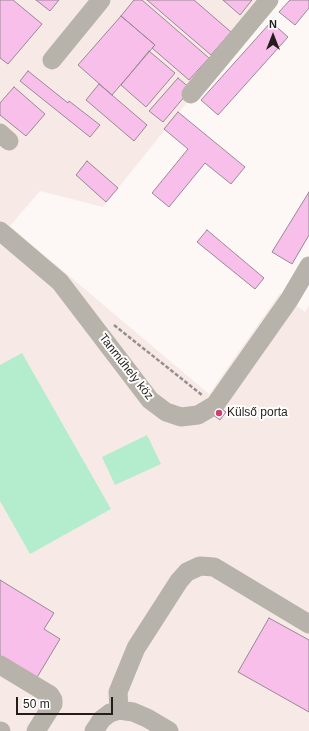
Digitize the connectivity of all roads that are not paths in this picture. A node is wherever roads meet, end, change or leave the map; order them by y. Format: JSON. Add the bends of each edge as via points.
{"nodes":[{"id":1,"x":101,"y":0,"type":"edge"},
{"id":2,"x":269,"y":0,"type":"edge"},
{"id":3,"x":52,"y":60,"type":"dead end"},
{"id":4,"x":191,"y":94,"type":"dead end"},
{"id":5,"x":0,"y":231,"type":"edge"},
{"id":6,"x":309,"y":266,"type":"edge"},
{"id":7,"x":309,"y":624,"type":"edge"},
{"id":8,"x":0,"y":665,"type":"edge"},
{"id":9,"x":119,"y":710,"type":"junction"},
{"id":10,"x":36,"y":731,"type":"edge"},
{"id":11,"x":94,"y":731,"type":"edge"},
{"id":12,"x":169,"y":731,"type":"edge"}],
"edges":[{"from":1,"to":3,"type":"street"},
{"from":2,"to":4,"type":"street"},
{"from":5,"to":6,"type":"street","name":"Tanműhely köz","via":[[60,282],[150,400],[166,412],[181,417],[198,415],[215,405],[289,300]]},
{"from":7,"to":9,"type":"street","via":[[214,567],[200,566],[187,572],[179,581],[136,648],[118,692]]},
{"from":8,"to":10,"type":"street","via":[[50,695],[53,700]]},
{"from":9,"to":11,"type":"street","via":[[102,719]]},
{"from":9,"to":12,"type":"street","via":[[133,712]]}]}
